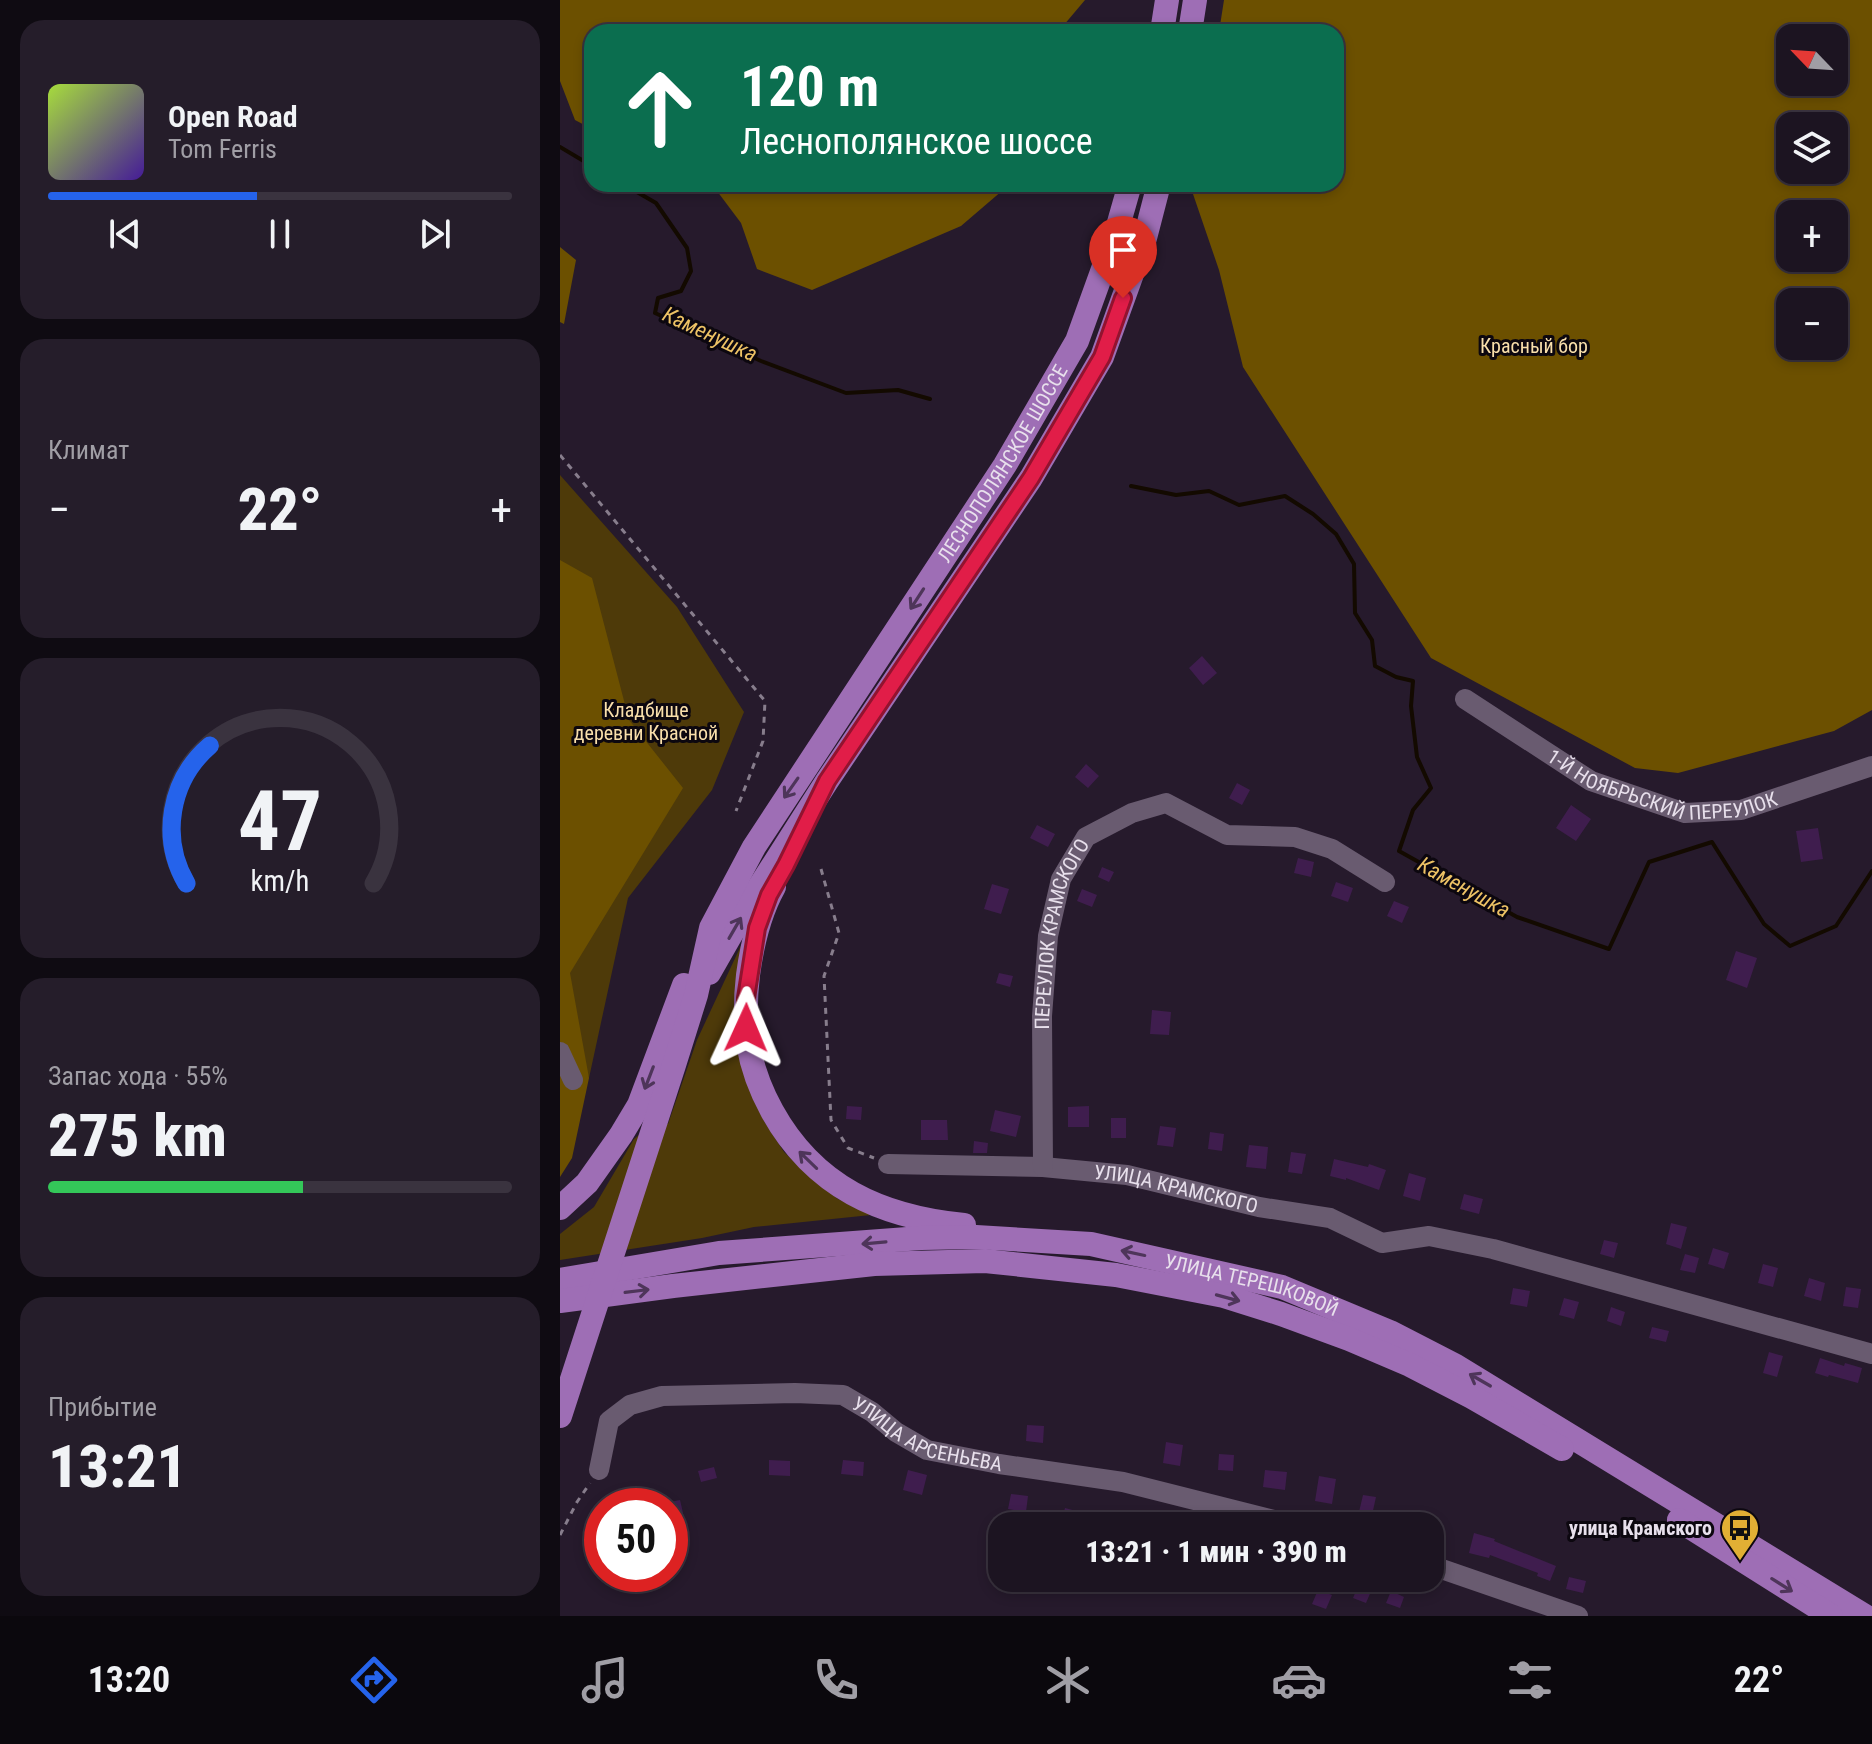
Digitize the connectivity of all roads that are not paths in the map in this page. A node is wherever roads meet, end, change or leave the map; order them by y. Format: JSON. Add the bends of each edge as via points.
{"nodes":[{"id":1,"x":1167,"y":0,"type":"edge"},
{"id":2,"x":1195,"y":0,"type":"edge"},
{"id":3,"x":1163,"y":24,"type":"edge"},
{"id":4,"x":1191,"y":24,"type":"edge"},
{"id":5,"x":1128,"y":192,"type":"edge"},
{"id":6,"x":1157,"y":192,"type":"edge"},
{"id":7,"x":1465,"y":699,"type":"dead end"},
{"id":8,"x":1872,"y":766,"type":"edge"},
{"id":9,"x":827,"y":781,"type":"junction"},
{"id":10,"x":1385,"y":882,"type":"dead end"},
{"id":11,"x":711,"y":928,"type":"junction"},
{"id":12,"x":696,"y":995,"type":"junction"},
{"id":13,"x":560,"y":1052,"type":"edge"},
{"id":14,"x":573,"y":1080,"type":"dead end"},
{"id":15,"x":888,"y":1164,"type":"road end"},
{"id":16,"x":1043,"y":1167,"type":"junction"},
{"id":17,"x":560,"y":1208,"type":"edge"},
{"id":18,"x":1091,"y":1244,"type":"junction"},
{"id":19,"x":560,"y":1280,"type":"edge"},
{"id":20,"x":571,"y":1300,"type":"edge"},
{"id":21,"x":560,"y":1310,"type":"edge"},
{"id":22,"x":1872,"y":1354,"type":"edge"},
{"id":23,"x":560,"y":1416,"type":"edge"},
{"id":24,"x":599,"y":1470,"type":"road end"},
{"id":25,"x":1242,"y":1512,"type":"edge"},
{"id":26,"x":1444,"y":1570,"type":"edge"},
{"id":27,"x":1571,"y":1615,"type":"edge"},
{"id":28,"x":1831,"y":1616,"type":"edge"},
{"id":29,"x":1865,"y":1616,"type":"edge"}],
"edges":[{"from":1,"to":3,"type":"main road"},
{"from":2,"to":4,"type":"main road"},
{"from":5,"to":11,"type":"main road","name":"ЛЕСНОПОЛЯНСКОЕ ШОССЕ","one_way":true,"via":[[1077,341],[1005,465],[785,797]]},
{"from":6,"to":9,"type":"main road","name":"ЛЕСНОПОЛЯНСКОЕ ШОССЕ","via":[[1102,357],[1031,478]]},
{"from":7,"to":8,"type":"street","name":"1-Й НОЯБРЬСКИЙ ПЕРЕУЛОК","via":[[1591,781],[1685,813],[1741,810]]},
{"from":12,"to":9,"type":"main road","one_way":true},
{"from":18,"to":9,"type":"main road","one_way":true,"via":[[897,1213],[835,1184],[784,1133],[750,1062],[747,984],[769,895]]},
{"from":10,"to":16,"type":"street","name":"ПЕРЕУЛОК КРАМСКОГО","via":[[1332,849],[1295,837],[1227,835],[1166,803],[1132,813],[1086,837],[1061,879],[1048,936],[1042,1016]]},
{"from":11,"to":12,"type":"main road"},
{"from":11,"to":17,"type":"main road","one_way":true,"via":[[678,997],[639,1105],[587,1183]]},
{"from":12,"to":23,"type":"main road"},
{"from":13,"to":14,"type":"street"},
{"from":15,"to":16,"type":"street","name":"УЛИЦА КРАМСКОГО"},
{"from":16,"to":22,"type":"street","name":"УЛИЦА КРАМСКОГО","via":[[1127,1175],[1330,1218],[1382,1243],[1429,1236],[1493,1249]]},
{"from":18,"to":19,"type":"main road","name":"УЛИЦА ТЕРЕШКОВОЙ","one_way":true,"via":[[921,1238],[719,1253]]},
{"from":29,"to":18,"type":"main road","name":"УЛИЦА ТЕРЕШКОВОЙ","one_way":true,"via":[[1505,1395],[1390,1332],[1282,1287]]},
{"from":20,"to":21,"type":"main road"},
{"from":20,"to":28,"type":"main road","name":"УЛИЦА ТЕРЕШКОВОЙ","one_way":true,"via":[[874,1264],[985,1261],[1116,1275],[1224,1296],[1349,1339],[1448,1384]]},
{"from":24,"to":25,"type":"street","name":"УЛИЦА АРСЕНЬЕВА","via":[[609,1421],[630,1405],[662,1396],[843,1395],[927,1450],[1123,1482]]},
{"from":26,"to":27,"type":"street"}]}
